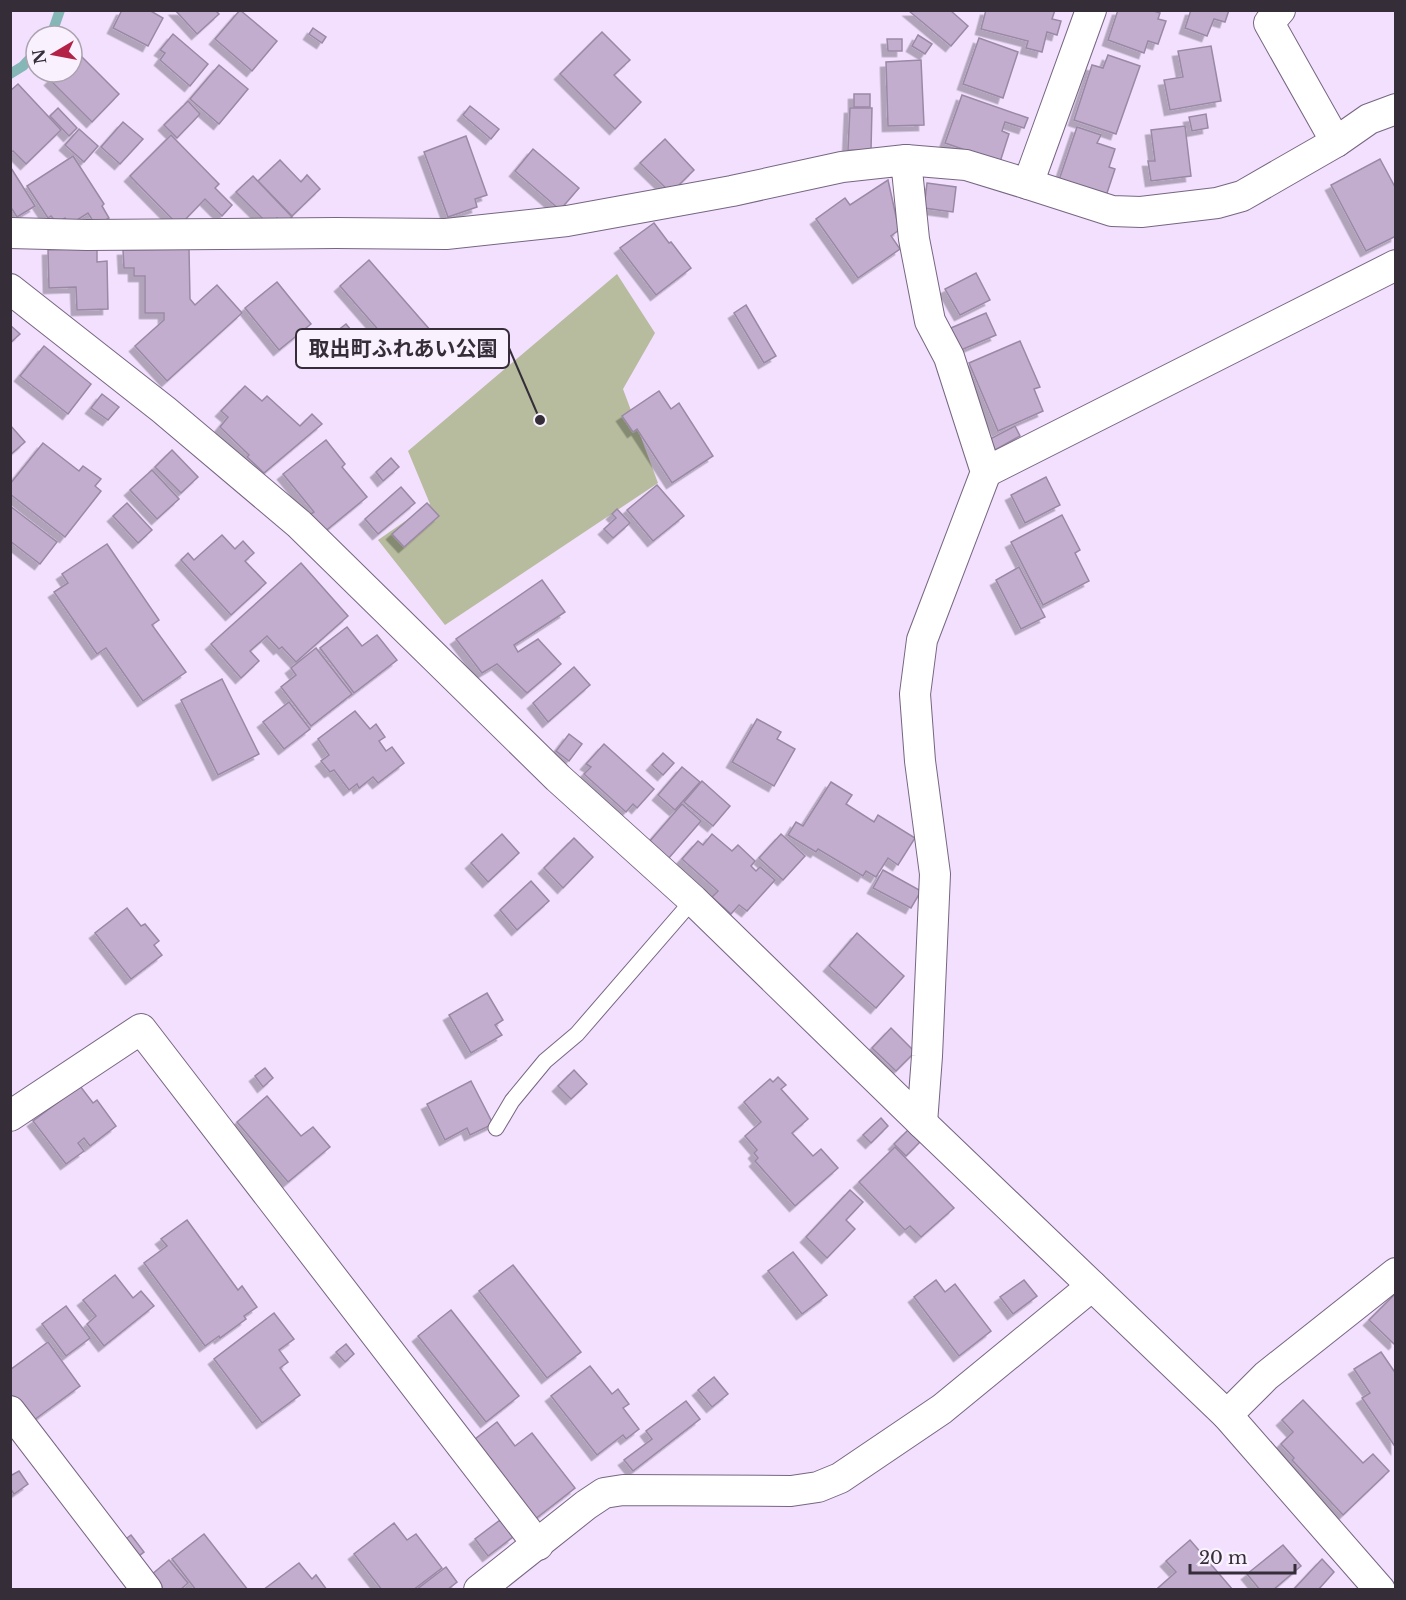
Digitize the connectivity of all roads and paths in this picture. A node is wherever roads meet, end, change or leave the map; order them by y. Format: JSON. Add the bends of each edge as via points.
{"nodes":[{"id":1,"x":1091,"y":10,"type":"edge"},
{"id":2,"x":1280,"y":10,"type":"edge"},
{"id":3,"x":1395,"y":109,"type":"edge"},
{"id":4,"x":1336,"y":141,"type":"junction"},
{"id":5,"x":906,"y":160,"type":"junction"},
{"id":6,"x":1028,"y":184,"type":"junction"},
{"id":7,"x":10,"y":233,"type":"edge"},
{"id":8,"x":1395,"y":265,"type":"edge"},
{"id":9,"x":10,"y":289,"type":"edge"},
{"id":10,"x":986,"y":472,"type":"junction"},
{"id":11,"x":693,"y":900,"type":"junction"},
{"id":12,"x":10,"y":1116,"type":"edge"},
{"id":13,"x":922,"y":1123,"type":"junction"},
{"id":14,"x":496,"y":1128,"type":"dead end"},
{"id":15,"x":1395,"y":1273,"type":"edge"},
{"id":16,"x":1092,"y":1286,"type":"junction"},
{"id":17,"x":10,"y":1411,"type":"edge"},
{"id":18,"x":1227,"y":1415,"type":"junction"},
{"id":19,"x":538,"y":1545,"type":"junction"},
{"id":20,"x":147,"y":1590,"type":"edge"},
{"id":21,"x":479,"y":1590,"type":"edge"},
{"id":22,"x":1380,"y":1590,"type":"edge"}],
"edges":[{"from":1,"to":6,"type":"street"},
{"from":2,"to":4,"type":"street","via":[[1269,23]]},
{"from":3,"to":4,"type":"street","via":[[1369,119]]},
{"from":4,"to":6,"type":"street","via":[[1242,195],[1217,203],[1141,212],[1112,211]]},
{"from":5,"to":6,"type":"street","via":[[966,165]]},
{"from":5,"to":7,"type":"street","via":[[842,167],[567,221],[446,234]]},
{"from":5,"to":10,"type":"street","via":[[914,239],[930,321],[949,357]]},
{"from":8,"to":10,"type":"street"},
{"from":9,"to":11,"type":"street","via":[[164,410],[299,524],[558,778]]},
{"from":10,"to":13,"type":"street","via":[[922,640],[915,694],[936,874]]},
{"from":11,"to":13,"type":"street"},
{"from":11,"to":14,"type":"lane","via":[[577,1034],[545,1061],[512,1101]]},
{"from":12,"to":19,"type":"street","via":[[141,1029]]},
{"from":13,"to":16,"type":"street"},
{"from":15,"to":18,"type":"street","via":[[1266,1376]]},
{"from":16,"to":18,"type":"street"},
{"from":16,"to":19,"type":"street","via":[[942,1409],[840,1478],[818,1487],[790,1491],[604,1493]]},
{"from":17,"to":20,"type":"street"},
{"from":18,"to":22,"type":"street"},
{"from":19,"to":21,"type":"street"}]}
